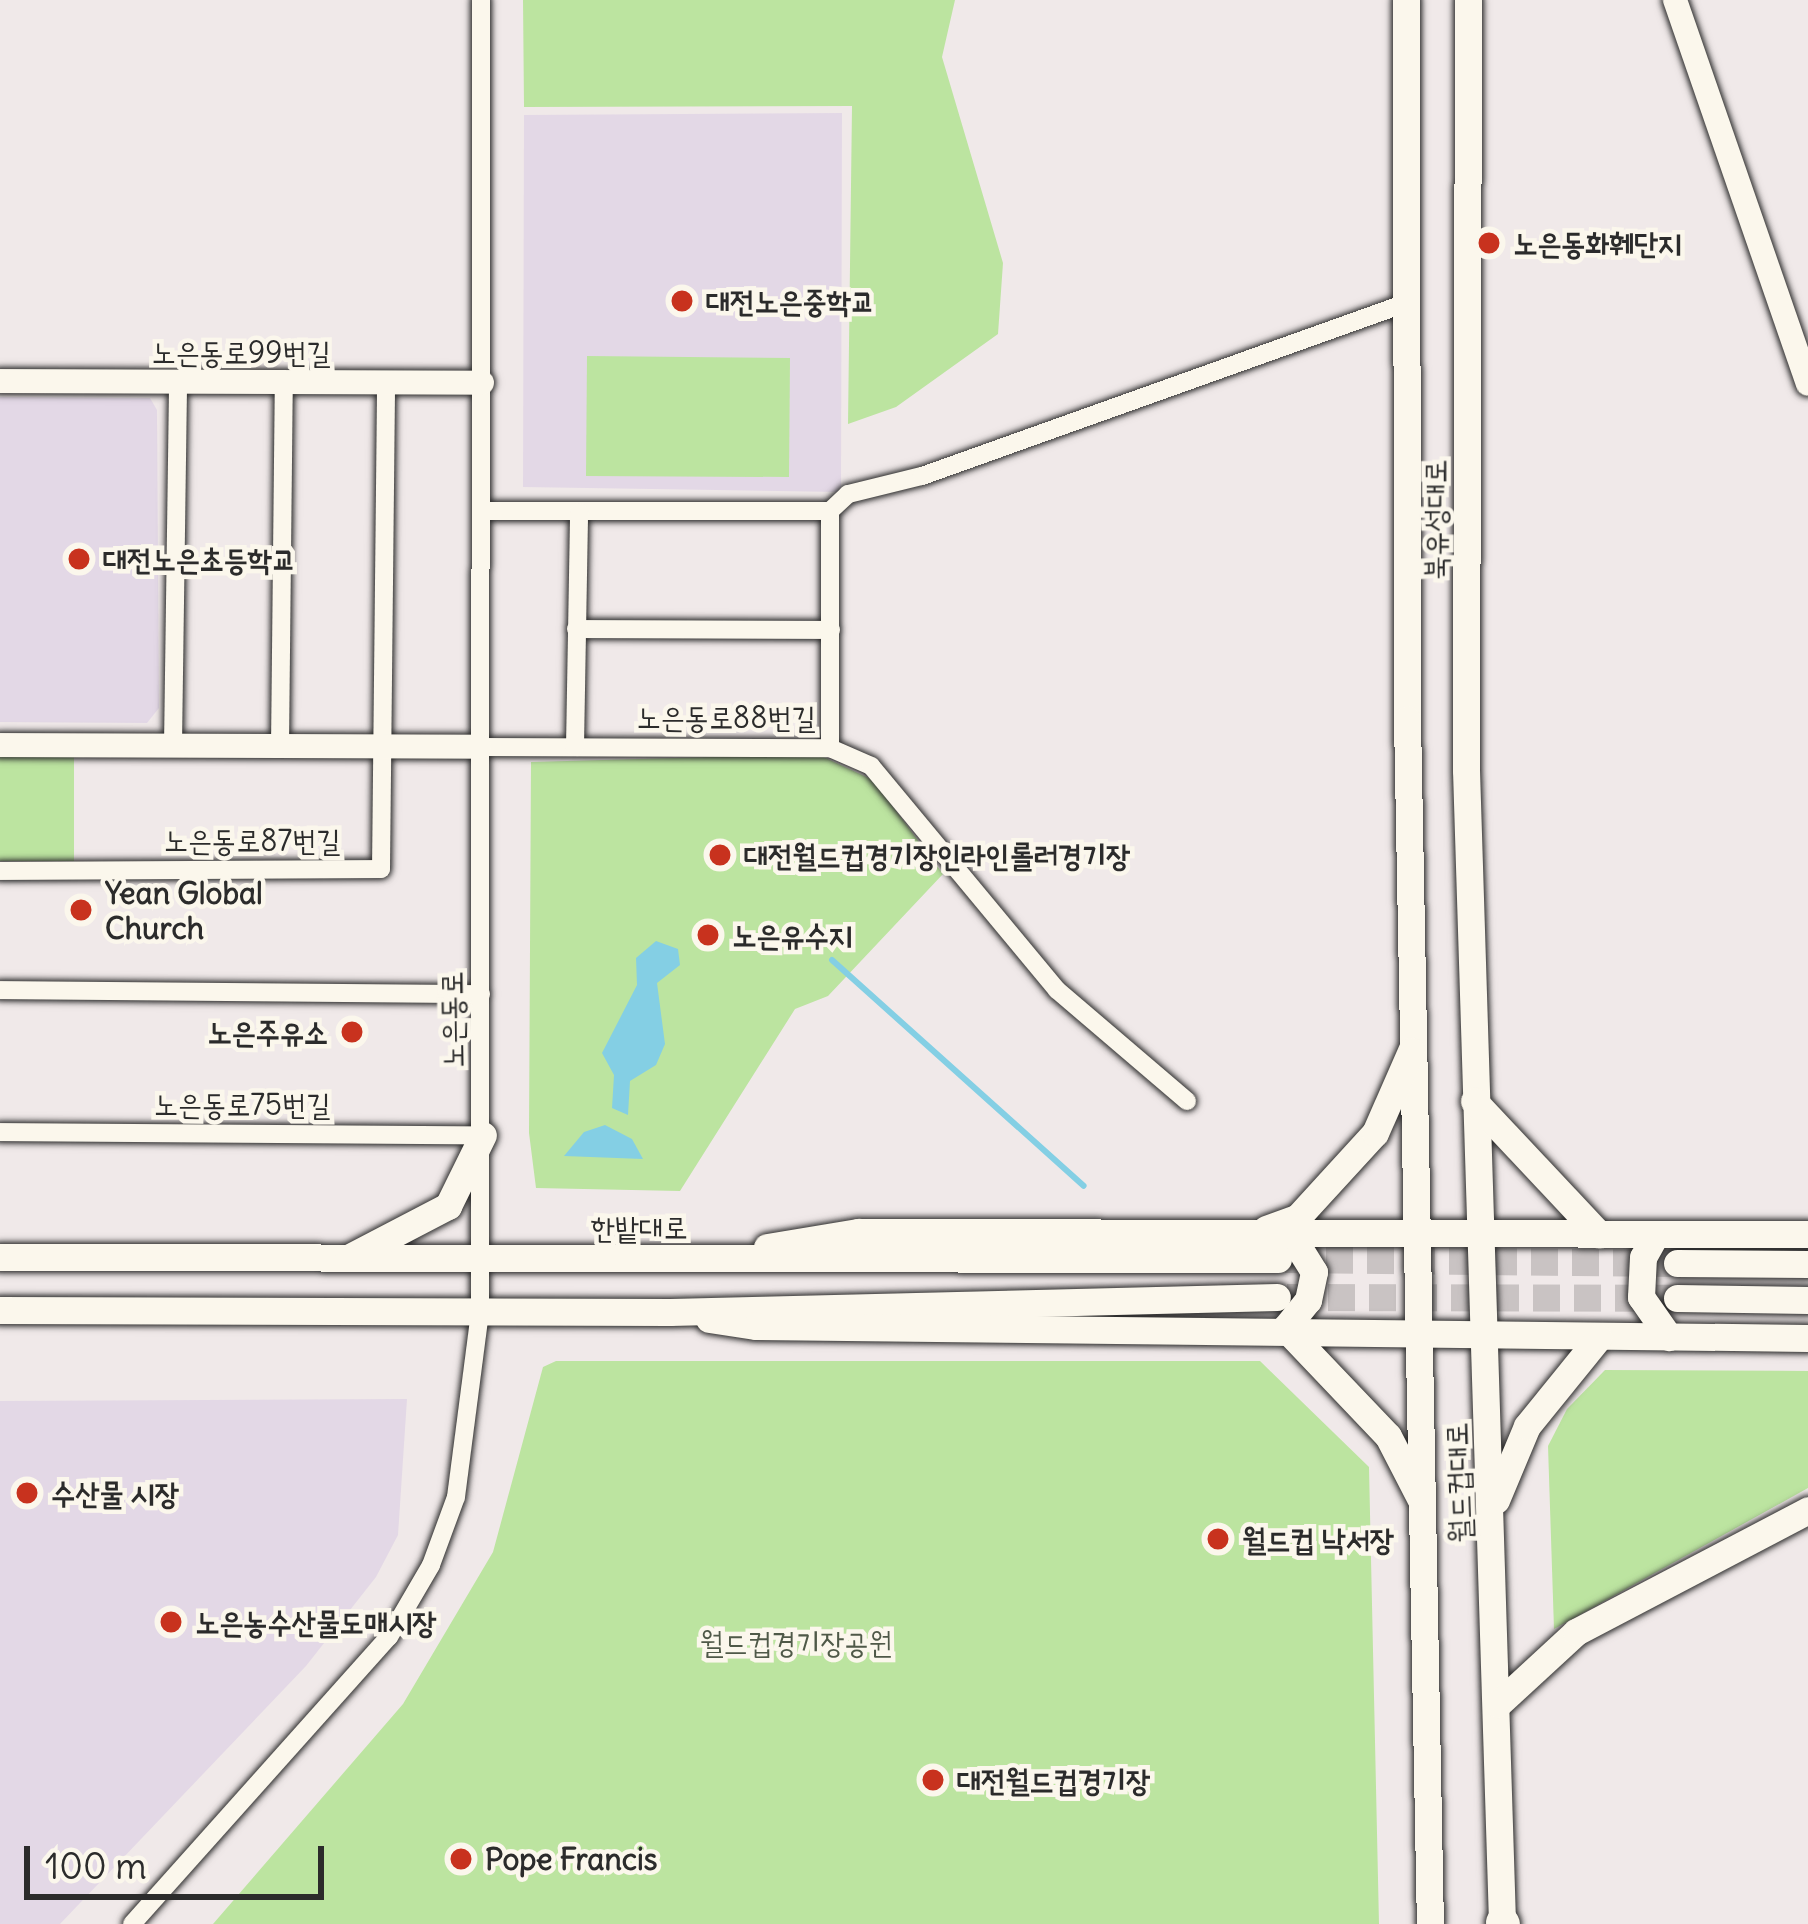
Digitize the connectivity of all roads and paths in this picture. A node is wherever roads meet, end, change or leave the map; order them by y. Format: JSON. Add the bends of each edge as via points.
{"nodes":[{"id":1,"x":482,"y":0,"type":"edge"},
{"id":2,"x":1406,"y":0,"type":"edge"},
{"id":3,"x":1468,"y":0,"type":"edge"},
{"id":4,"x":1675,"y":0,"type":"edge"},
{"id":5,"x":1409,"y":302,"type":"junction"},
{"id":6,"x":0,"y":381,"type":"edge"},
{"id":7,"x":178,"y":382,"type":"junction"},
{"id":8,"x":284,"y":382,"type":"junction"},
{"id":9,"x":386,"y":383,"type":"junction"},
{"id":10,"x":482,"y":383,"type":"junction"},
{"id":11,"x":1808,"y":384,"type":"edge"},
{"id":12,"x":482,"y":511,"type":"junction"},
{"id":13,"x":579,"y":512,"type":"junction"},
{"id":14,"x":830,"y":512,"type":"junction"},
{"id":15,"x":577,"y":629,"type":"junction"},
{"id":16,"x":830,"y":630,"type":"junction"},
{"id":17,"x":0,"y":745,"type":"edge"},
{"id":18,"x":173,"y":746,"type":"junction"},
{"id":19,"x":280,"y":746,"type":"junction"},
{"id":20,"x":382,"y":747,"type":"junction"},
{"id":21,"x":479,"y":747,"type":"junction"},
{"id":22,"x":575,"y":747,"type":"junction"},
{"id":23,"x":830,"y":748,"type":"junction"},
{"id":24,"x":0,"y":872,"type":"edge"},
{"id":25,"x":0,"y":989,"type":"edge"},
{"id":26,"x":481,"y":994,"type":"junction"},
{"id":27,"x":1474,"y":1040,"type":"joint"},
{"id":28,"x":1415,"y":1042,"type":"junction"},
{"id":29,"x":1187,"y":1101,"type":"dead end"},
{"id":30,"x":1474,"y":1101,"type":"junction"},
{"id":31,"x":0,"y":1132,"type":"edge"},
{"id":32,"x":483,"y":1136,"type":"junction"},
{"id":33,"x":1422,"y":1234,"type":"junction"},
{"id":34,"x":1480,"y":1234,"type":"junction"},
{"id":35,"x":1599,"y":1234,"type":"junction"},
{"id":36,"x":1655,"y":1234,"type":"junction"},
{"id":37,"x":1808,"y":1234,"type":"edge"},
{"id":38,"x":1267,"y":1242,"type":"junction"},
{"id":39,"x":0,"y":1257,"type":"edge"},
{"id":40,"x":348,"y":1258,"type":"junction"},
{"id":41,"x":480,"y":1258,"type":"junction"},
{"id":42,"x":686,"y":1260,"type":"junction"},
{"id":43,"x":1677,"y":1263,"type":"tunnel mouth"},
{"id":44,"x":1808,"y":1264,"type":"edge"},
{"id":45,"x":1277,"y":1297,"type":"tunnel mouth"},
{"id":46,"x":1677,"y":1298,"type":"tunnel mouth"},
{"id":47,"x":1808,"y":1300,"type":"edge"},
{"id":48,"x":0,"y":1310,"type":"edge"},
{"id":49,"x":670,"y":1312,"type":"junction"},
{"id":50,"x":480,"y":1313,"type":"junction"},
{"id":51,"x":1285,"y":1328,"type":"junction"},
{"id":52,"x":1424,"y":1330,"type":"junction"},
{"id":53,"x":1486,"y":1331,"type":"junction"},
{"id":54,"x":1599,"y":1337,"type":"junction"},
{"id":55,"x":1669,"y":1337,"type":"junction"},
{"id":56,"x":1808,"y":1338,"type":"edge"},
{"id":57,"x":1425,"y":1507,"type":"junction"},
{"id":58,"x":1492,"y":1510,"type":"junction"},
{"id":59,"x":1808,"y":1510,"type":"edge"},
{"id":60,"x":1498,"y":1704,"type":"junction"},
{"id":61,"x":1502,"y":1923,"type":"edge"},
{"id":62,"x":132,"y":1924,"type":"edge"},
{"id":63,"x":1430,"y":1924,"type":"edge"}],
"edges":[{"from":1,"to":10,"type":"street","name":"노은동로"},
{"from":2,"to":5,"type":"main road","name":"북유성대로"},
{"from":3,"to":27,"type":"main road","name":"북유성대로"},
{"from":4,"to":11,"type":"street"},
{"from":5,"to":14,"type":"street","via":[[922,476],[848,494]]},
{"from":5,"to":28,"type":"main road","name":"북유성대로"},
{"from":6,"to":7,"type":"street","name":"노은동로99번길"},
{"from":7,"to":8,"type":"street","name":"노은동로99번길"},
{"from":7,"to":18,"type":"street"},
{"from":8,"to":9,"type":"street","name":"노은동로99번길"},
{"from":8,"to":19,"type":"street"},
{"from":9,"to":10,"type":"street","name":"노은동로99번길"},
{"from":9,"to":20,"type":"street","name":"노은동로87번길"},
{"from":10,"to":12,"type":"street","name":"노은동로"},
{"from":12,"to":13,"type":"street"},
{"from":12,"to":21,"type":"street","name":"노은동로"},
{"from":13,"to":14,"type":"street"},
{"from":13,"to":15,"type":"street"},
{"from":14,"to":16,"type":"street","name":"노은동로88번길"},
{"from":15,"to":16,"type":"street"},
{"from":15,"to":22,"type":"street"},
{"from":16,"to":23,"type":"street","name":"노은동로88번길"},
{"from":17,"to":18,"type":"street"},
{"from":18,"to":19,"type":"street"},
{"from":19,"to":20,"type":"street"},
{"from":20,"to":21,"type":"street"},
{"from":20,"to":24,"type":"street","name":"노은동로87번길","via":[[382,869]]},
{"from":21,"to":22,"type":"street","name":"노은동로88번길"},
{"from":21,"to":26,"type":"street","name":"노은동로"},
{"from":22,"to":23,"type":"street","name":"노은동로88번길"},
{"from":23,"to":29,"type":"street","via":[[871,766],[1057,990]]},
{"from":25,"to":26,"type":"street"},
{"from":26,"to":32,"type":"street","name":"노은동로"},
{"from":27,"to":30,"type":"main road","name":"월드컵대로"},
{"from":28,"to":33,"type":"main road","name":"월드컵대로"},
{"from":28,"to":38,"type":"main road","via":[[1375,1133]]},
{"from":30,"to":34,"type":"main road","name":"월드컵대로"},
{"from":30,"to":35,"type":"main road"},
{"from":31,"to":32,"type":"street","name":"노은동로75번길"},
{"from":32,"to":40,"type":"main road","via":[[448,1206]]},
{"from":32,"to":41,"type":"street","name":"노은동로"},
{"from":33,"to":34,"type":"main road"},
{"from":33,"to":38,"type":"main road"},
{"from":33,"to":52,"type":"main road","name":"월드컵대로"},
{"from":34,"to":35,"type":"main road"},
{"from":34,"to":53,"type":"main road","name":"월드컵대로"},
{"from":35,"to":36,"type":"main road"},
{"from":36,"to":37,"type":"main road"},
{"from":36,"to":55,"type":"main road","via":[[1643,1257],[1641,1297]]},
{"from":38,"to":42,"type":"main road","name":"한밭대로"},
{"from":38,"to":42,"type":"main road","via":[[858,1232]]},
{"from":38,"to":51,"type":"main road","via":[[1296,1243],[1314,1272],[1308,1300]]},
{"from":39,"to":40,"type":"main road","name":"한밭대로"},
{"from":40,"to":41,"type":"main road","name":"한밭대로"},
{"from":41,"to":42,"type":"main road","name":"한밭대로"},
{"from":41,"to":50,"type":"street","name":"노은동로"},
{"from":43,"to":44,"type":"main road"},
{"from":45,"to":49,"type":"main road"},
{"from":46,"to":47,"type":"main road"},
{"from":48,"to":50,"type":"main road"},
{"from":49,"to":50,"type":"main road"},
{"from":49,"to":51,"type":"main road","via":[[756,1326]]},
{"from":50,"to":62,"type":"street","name":"노은동로","via":[[456,1497],[431,1565],[389,1637]]},
{"from":51,"to":52,"type":"main road"},
{"from":51,"to":57,"type":"main road","via":[[1388,1436]]},
{"from":52,"to":53,"type":"main road"},
{"from":52,"to":57,"type":"main road","name":"월드컵대로"},
{"from":53,"to":54,"type":"main road"},
{"from":53,"to":58,"type":"main road","name":"월드컵대로"},
{"from":54,"to":55,"type":"main road"},
{"from":54,"to":58,"type":"main road","via":[[1527,1426]]},
{"from":55,"to":56,"type":"main road"},
{"from":57,"to":63,"type":"main road","name":"월드컵대로"},
{"from":58,"to":60,"type":"main road","name":"월드컵대로"},
{"from":59,"to":60,"type":"main road","via":[[1576,1632]]},
{"from":60,"to":61,"type":"main road","name":"월드컵대로"}]}
